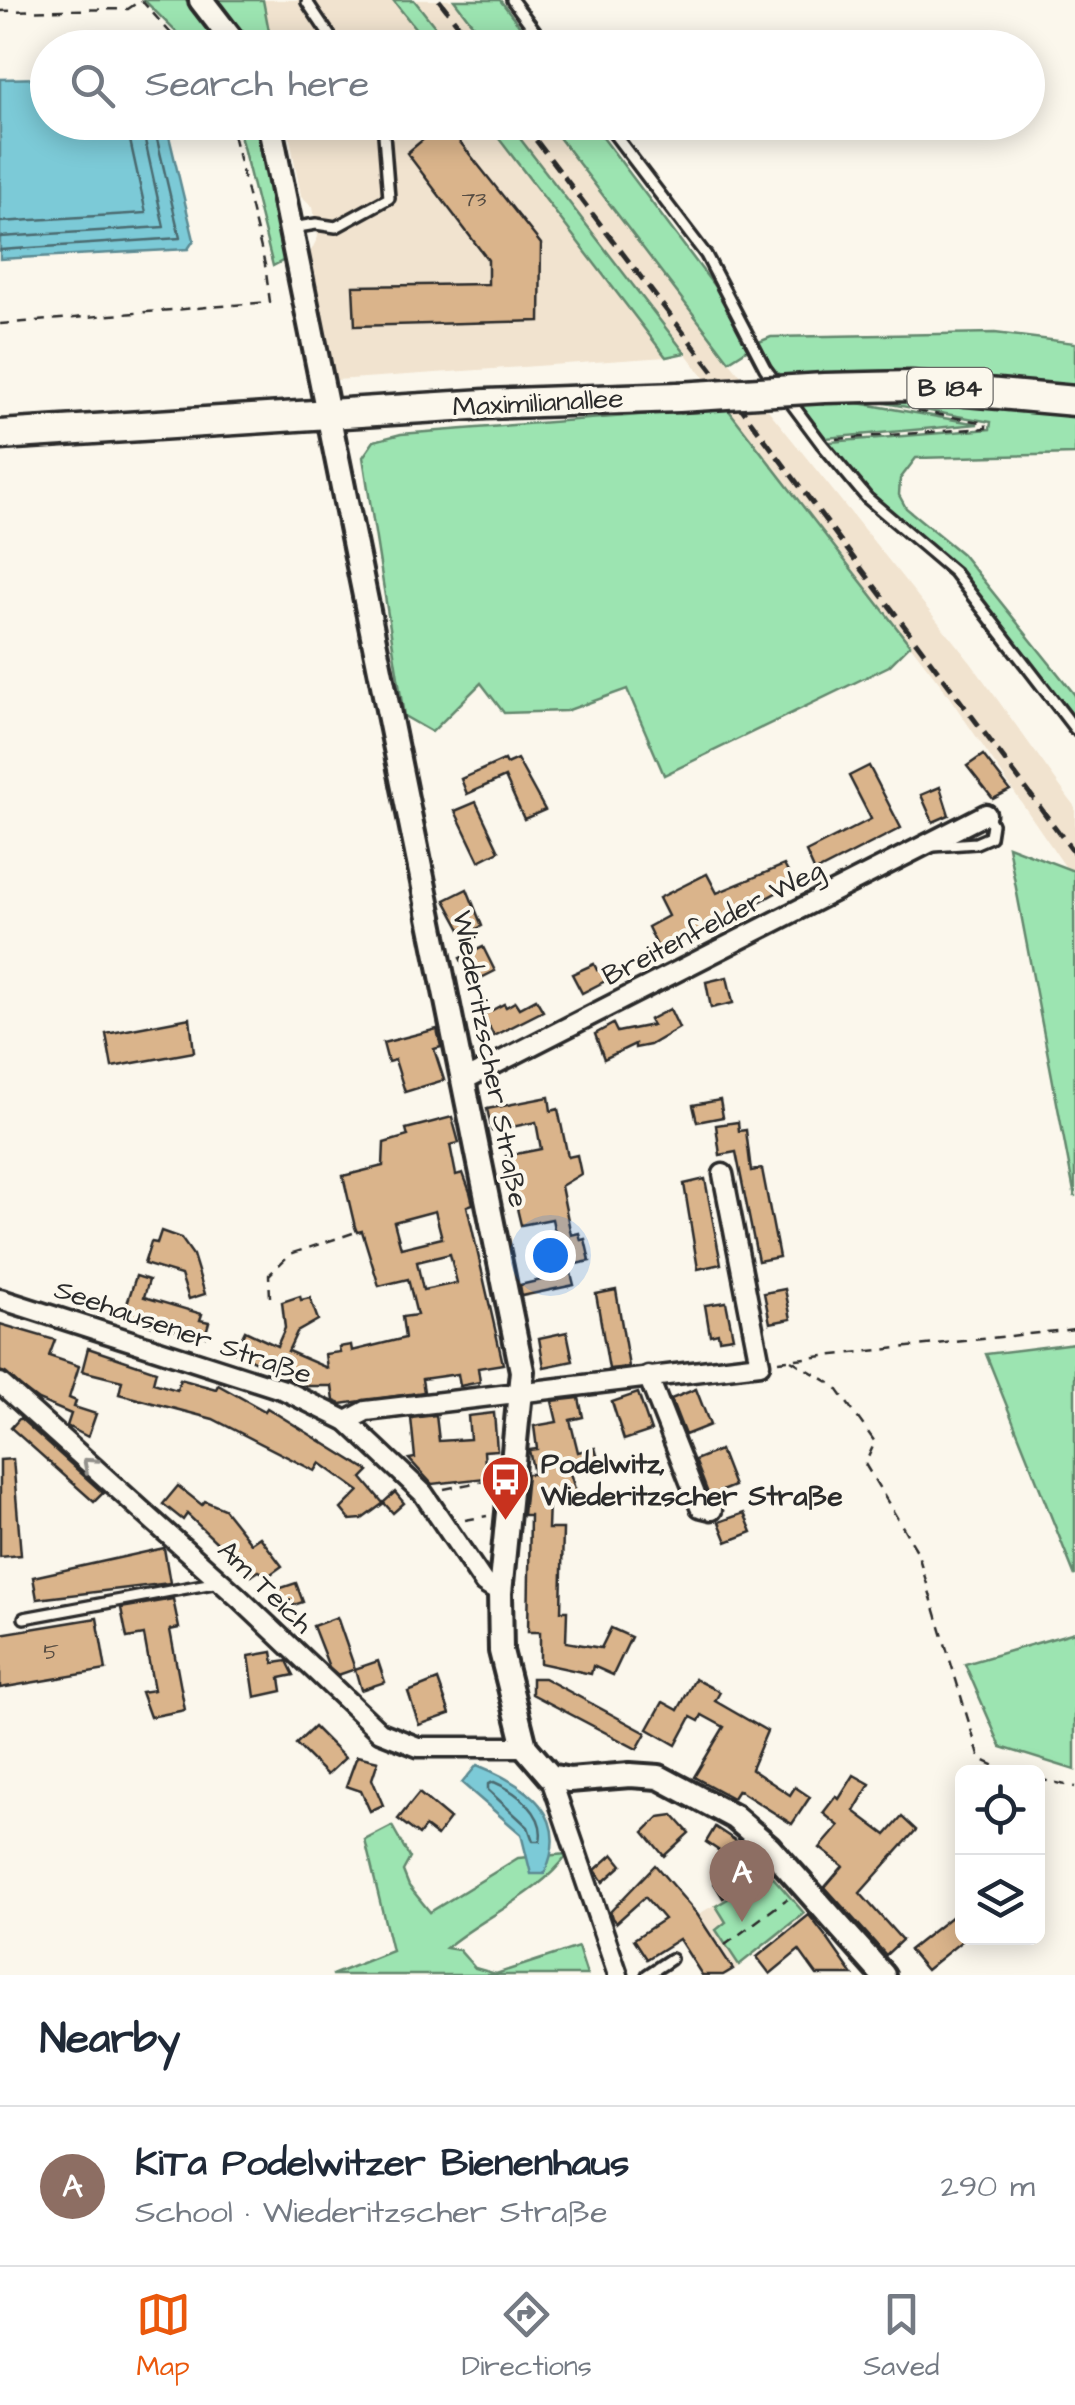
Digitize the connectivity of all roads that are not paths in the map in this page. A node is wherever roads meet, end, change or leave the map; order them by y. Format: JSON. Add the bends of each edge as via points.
{"nodes":[{"id":1,"x":201,"y":0,"type":"edge"},
{"id":2,"x":512,"y":0,"type":"edge"},
{"id":3,"x":307,"y":2,"type":"edge"},
{"id":4,"x":224,"y":30,"type":"edge"},
{"id":5,"x":326,"y":30,"type":"edge"},
{"id":6,"x":534,"y":30,"type":"edge"},
{"id":7,"x":273,"y":140,"type":"edge"},
{"id":8,"x":384,"y":140,"type":"edge"},
{"id":9,"x":619,"y":140,"type":"edge"},
{"id":10,"x":292,"y":228,"type":"junction"},
{"id":11,"x":1075,"y":401,"type":"edge"},
{"id":12,"x":327,"y":416,"type":"junction"},
{"id":13,"x":0,"y":435,"type":"edge"},
{"id":14,"x":1075,"y":729,"type":"edge"},
{"id":15,"x":986,"y":814,"type":"dead end"},
{"id":16,"x":464,"y":1080,"type":"junction"},
{"id":17,"x":723,"y":1174,"type":"dead end"},
{"id":18,"x":0,"y":1300,"type":"edge"},
{"id":19,"x":648,"y":1376,"type":"junction"},
{"id":20,"x":0,"y":1383,"type":"edge"},
{"id":21,"x":522,"y":1389,"type":"junction"},
{"id":22,"x":346,"y":1421,"type":"junction"},
{"id":23,"x":712,"y":1510,"type":"dead end"},
{"id":24,"x":221,"y":1582,"type":"junction"},
{"id":25,"x":500,"y":1593,"type":"junction"},
{"id":26,"x":24,"y":1618,"type":"dead end"},
{"id":27,"x":525,"y":1748,"type":"junction"},
{"id":28,"x":550,"y":1776,"type":"junction"},
{"id":29,"x":671,"y":1960,"type":"dead end"},
{"id":30,"x":618,"y":1975,"type":"edge"},
{"id":31,"x":646,"y":1975,"type":"edge"},
{"id":32,"x":883,"y":1975,"type":"edge"}],
"edges":[{"from":1,"to":4,"type":"street"},
{"from":2,"to":6,"type":"lane"},
{"from":3,"to":5,"type":"lane"},
{"from":7,"to":10,"type":"street","name":"Wiederitzscher Straße"},
{"from":8,"to":10,"type":"lane","via":[[389,198],[336,227]]},
{"from":9,"to":14,"type":"lane","via":[[706,255],[766,368],[821,443],[867,498],[954,572]]},
{"from":10,"to":12,"type":"street","name":"Wiederitzscher Straße"},
{"from":11,"to":12,"type":"main road","name":"Maximilianallee","number":"B 184","bridge":true,"via":[[951,388],[824,388]]},
{"from":12,"to":13,"type":"main road","name":"Maximilianallee","number":"B 184"},
{"from":12,"to":16,"type":"street","name":"Wiederitzscher Straße"},
{"from":15,"to":16,"type":"street","name":"Breitenfelder Weg"},
{"from":16,"to":21,"type":"street","name":"Wiederitzscher Straße"},
{"from":17,"to":19,"type":"street","via":[[760,1364]]},
{"from":18,"to":22,"type":"street","name":"Seehausener Straße","via":[[284,1390]]},
{"from":19,"to":21,"type":"street"},
{"from":19,"to":23,"type":"street","via":[[700,1507]]},
{"from":24,"to":20,"type":"street","name":"Am Teich","one_way":true},
{"from":21,"to":22,"type":"street","via":[[366,1411]]},
{"from":21,"to":25,"type":"street","name":"Wiederitzscher Straße"},
{"from":22,"to":25,"type":"street","name":"Seehausener Straße","via":[[423,1493],[484,1584]]},
{"from":24,"to":26,"type":"lane"},
{"from":24,"to":27,"type":"street","name":"Am Teich","via":[[380,1732],[418,1747]]},
{"from":25,"to":27,"type":"street","name":"Wiederitzscher Straße","via":[[501,1650]]},
{"from":27,"to":28,"type":"street","name":"Wiederitzscher Straße"},
{"from":28,"to":30,"type":"street"},
{"from":28,"to":32,"type":"street","via":[[659,1777],[746,1826]]},
{"from":29,"to":31,"type":"lane"}]}
